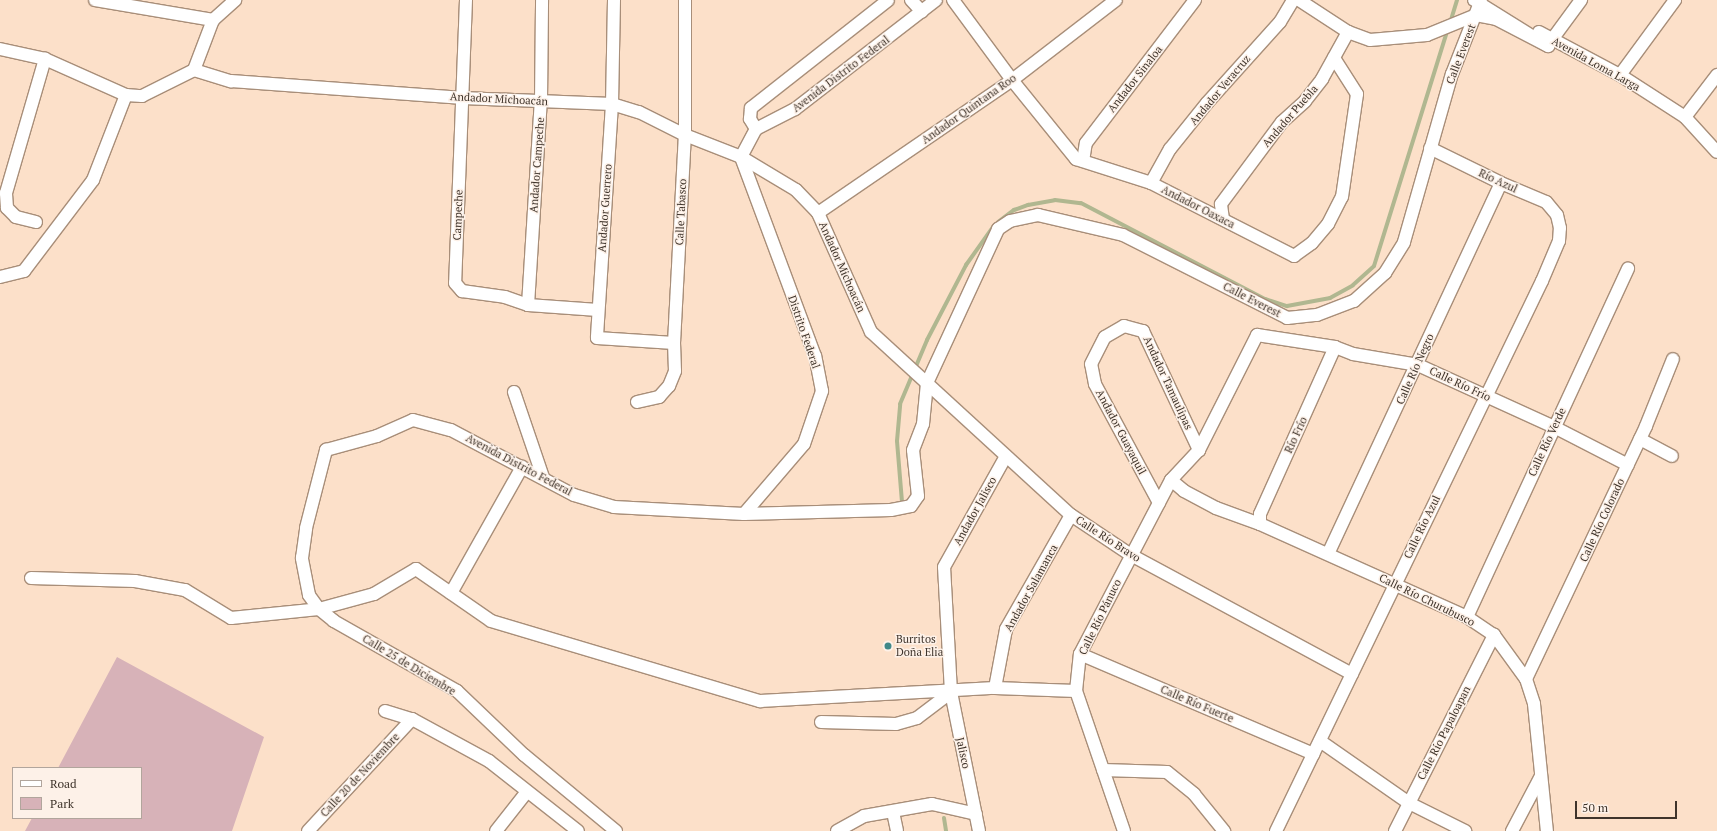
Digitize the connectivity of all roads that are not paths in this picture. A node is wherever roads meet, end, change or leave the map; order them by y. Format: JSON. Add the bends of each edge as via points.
{"nodes":[{"id":1,"x":95,"y":0,"type":"edge"},
{"id":2,"x":235,"y":0,"type":"edge"},
{"id":3,"x":466,"y":0,"type":"edge"},
{"id":4,"x":542,"y":0,"type":"edge"},
{"id":5,"x":614,"y":0,"type":"edge"},
{"id":6,"x":685,"y":0,"type":"edge"},
{"id":7,"x":888,"y":0,"type":"edge"},
{"id":8,"x":911,"y":0,"type":"edge"},
{"id":9,"x":936,"y":0,"type":"edge"},
{"id":10,"x":953,"y":0,"type":"edge"},
{"id":11,"x":1116,"y":0,"type":"edge"},
{"id":12,"x":1195,"y":0,"type":"edge"},
{"id":13,"x":1293,"y":0,"type":"edge"},
{"id":14,"x":1299,"y":0,"type":"edge"},
{"id":15,"x":1581,"y":0,"type":"edge"},
{"id":16,"x":1675,"y":0,"type":"edge"},
{"id":17,"x":1314,"y":4,"type":"edge"},
{"id":18,"x":1477,"y":7,"type":"edge"},
{"id":19,"x":922,"y":12,"type":"junction"},
{"id":20,"x":213,"y":20,"type":"junction"},
{"id":21,"x":1348,"y":32,"type":"junction"},
{"id":22,"x":1550,"y":43,"type":"junction"},
{"id":23,"x":0,"y":49,"type":"edge"},
{"id":24,"x":1334,"y":58,"type":"junction"},
{"id":25,"x":45,"y":59,"type":"junction"},
{"id":26,"x":194,"y":70,"type":"junction"},
{"id":27,"x":1620,"y":74,"type":"junction"},
{"id":28,"x":1717,"y":75,"type":"edge"},
{"id":29,"x":1012,"y":80,"type":"junction"},
{"id":30,"x":126,"y":95,"type":"junction"},
{"id":31,"x":463,"y":98,"type":"junction"},
{"id":32,"x":541,"y":101,"type":"junction"},
{"id":33,"x":612,"y":104,"type":"junction"},
{"id":34,"x":1685,"y":117,"type":"junction"},
{"id":35,"x":756,"y":130,"type":"junction"},
{"id":36,"x":685,"y":135,"type":"junction"},
{"id":37,"x":1430,"y":148,"type":"junction"},
{"id":38,"x":1717,"y":152,"type":"edge"},
{"id":39,"x":741,"y":157,"type":"junction"},
{"id":40,"x":1083,"y":161,"type":"junction"},
{"id":41,"x":1151,"y":183,"type":"junction"},
{"id":42,"x":1501,"y":183,"type":"junction"},
{"id":43,"x":818,"y":213,"type":"junction"},
{"id":44,"x":1223,"y":219,"type":"junction"},
{"id":45,"x":1558,"y":221,"type":"joint"},
{"id":46,"x":36,"y":222,"type":"dead end"},
{"id":47,"x":1628,"y":268,"type":"dead end"},
{"id":48,"x":0,"y":277,"type":"edge"},
{"id":49,"x":528,"y":305,"type":"junction"},
{"id":50,"x":598,"y":310,"type":"junction"},
{"id":51,"x":1257,"y":335,"type":"joint"},
{"id":52,"x":1105,"y":337,"type":"joint"},
{"id":53,"x":674,"y":343,"type":"junction"},
{"id":54,"x":1335,"y":347,"type":"junction"},
{"id":55,"x":898,"y":357,"type":"joint"},
{"id":56,"x":1673,"y":359,"type":"dead end"},
{"id":57,"x":1418,"y":365,"type":"junction"},
{"id":58,"x":925,"y":381,"type":"junction"},
{"id":59,"x":514,"y":392,"type":"dead end"},
{"id":60,"x":1485,"y":396,"type":"junction"},
{"id":61,"x":637,"y":402,"type":"dead end"},
{"id":62,"x":1554,"y":427,"type":"junction"},
{"id":63,"x":1640,"y":439,"type":"junction"},
{"id":64,"x":1199,"y":450,"type":"junction"},
{"id":65,"x":1006,"y":456,"type":"junction"},
{"id":66,"x":1672,"y":456,"type":"dead end"},
{"id":67,"x":1628,"y":465,"type":"junction"},
{"id":68,"x":522,"y":467,"type":"junction"},
{"id":69,"x":543,"y":477,"type":"junction"},
{"id":70,"x":1171,"y":480,"type":"junction"},
{"id":71,"x":312,"y":501,"type":"joint"},
{"id":72,"x":1159,"y":503,"type":"junction"},
{"id":73,"x":744,"y":514,"type":"junction"},
{"id":74,"x":1071,"y":515,"type":"junction"},
{"id":75,"x":1260,"y":524,"type":"junction"},
{"id":76,"x":1328,"y":554,"type":"junction"},
{"id":77,"x":1131,"y":555,"type":"junction"},
{"id":78,"x":944,"y":567,"type":"joint"},
{"id":79,"x":30,"y":578,"type":"dead end"},
{"id":80,"x":1395,"y":584,"type":"junction"},
{"id":81,"x":451,"y":593,"type":"junction"},
{"id":82,"x":318,"y":609,"type":"junction"},
{"id":83,"x":1467,"y":617,"type":"junction"},
{"id":84,"x":1494,"y":635,"type":"junction"},
{"id":85,"x":1080,"y":654,"type":"junction"},
{"id":86,"x":1352,"y":674,"type":"junction"},
{"id":87,"x":1526,"y":679,"type":"junction"},
{"id":88,"x":995,"y":688,"type":"junction"},
{"id":89,"x":1076,"y":691,"type":"junction"},
{"id":90,"x":951,"y":692,"type":"junction"},
{"id":91,"x":385,"y":711,"type":"dead end"},
{"id":92,"x":412,"y":719,"type":"junction"},
{"id":93,"x":821,"y":722,"type":"dead end"},
{"id":94,"x":1320,"y":741,"type":"junction"},
{"id":95,"x":1314,"y":754,"type":"junction"},
{"id":96,"x":1103,"y":770,"type":"junction"},
{"id":97,"x":1541,"y":775,"type":"junction"},
{"id":98,"x":526,"y":793,"type":"junction"},
{"id":99,"x":1409,"y":803,"type":"junction"},
{"id":100,"x":893,"y":812,"type":"junction"},
{"id":101,"x":974,"y":813,"type":"junction"},
{"id":102,"x":308,"y":831,"type":"edge"},
{"id":103,"x":496,"y":831,"type":"edge"},
{"id":104,"x":578,"y":831,"type":"edge"},
{"id":105,"x":616,"y":831,"type":"edge"},
{"id":106,"x":837,"y":831,"type":"edge"},
{"id":107,"x":897,"y":831,"type":"edge"},
{"id":108,"x":979,"y":831,"type":"edge"},
{"id":109,"x":1124,"y":831,"type":"edge"},
{"id":110,"x":1224,"y":831,"type":"edge"},
{"id":111,"x":1276,"y":831,"type":"edge"},
{"id":112,"x":1395,"y":831,"type":"edge"},
{"id":113,"x":1465,"y":831,"type":"edge"},
{"id":114,"x":1512,"y":831,"type":"edge"},
{"id":115,"x":1547,"y":831,"type":"edge"}],
"edges":[{"from":1,"to":20,"type":"street"},
{"from":2,"to":20,"type":"street"},
{"from":3,"to":31,"type":"street","name":"Campeche"},
{"from":4,"to":32,"type":"street","name":"Andador Campeche"},
{"from":5,"to":33,"type":"street","name":"Andador Guerrero"},
{"from":6,"to":36,"type":"street","name":"Calle Tabasco"},
{"from":7,"to":35,"type":"street","via":[[751,108],[750,119]]},
{"from":8,"to":19,"type":"street"},
{"from":9,"to":19,"type":"street","name":"Avenida Distrito Federal"},
{"from":10,"to":29,"type":"street","name":"Andador Oaxaca"},
{"from":11,"to":29,"type":"street","name":"Andador Quintana Roo"},
{"from":12,"to":40,"type":"street","name":"Andador Sinaloa","via":[[1086,143]]},
{"from":13,"to":41,"type":"street","name":"Andador Veracruz","via":[[1280,22],[1207,103],[1170,149]]},
{"from":14,"to":17,"type":"street"},
{"from":15,"to":22,"type":"street"},
{"from":16,"to":27,"type":"street"},
{"from":17,"to":21,"type":"street"},
{"from":18,"to":21,"type":"street","via":[[1427,35],[1370,40]]},
{"from":18,"to":22,"type":"street","name":"Avenida Loma Larga"},
{"from":18,"to":22,"type":"street","name":"Avenida Loma Larga","via":[[1496,19]]},
{"from":18,"to":37,"type":"street","name":"Calle Everest","via":[[1452,74]]},
{"from":19,"to":35,"type":"street","name":"Avenida Distrito Federal","via":[[796,109]]},
{"from":20,"to":26,"type":"street"},
{"from":21,"to":24,"type":"street","name":"Andador Puebla"},
{"from":22,"to":27,"type":"street","name":"Avenida Loma Larga"},
{"from":23,"to":25,"type":"street"},
{"from":24,"to":44,"type":"street","name":"Andador Puebla","via":[[1305,101],[1282,122],[1221,204]]},
{"from":24,"to":44,"type":"street","name":"Andador Oaxaca","via":[[1357,94],[1342,197],[1328,224],[1312,243],[1294,256]]},
{"from":25,"to":30,"type":"street"},
{"from":25,"to":46,"type":"street","via":[[6,193],[7,208],[16,217]]},
{"from":26,"to":30,"type":"street","via":[[142,96]]},
{"from":26,"to":31,"type":"street","name":"Andador Michoacán","via":[[231,81]]},
{"from":27,"to":34,"type":"street","name":"Avenida Loma Larga"},
{"from":28,"to":34,"type":"street"},
{"from":29,"to":40,"type":"street","name":"Andador Oaxaca","via":[[1076,159]]},
{"from":29,"to":43,"type":"street","name":"Andador Quintana Roo"},
{"from":30,"to":48,"type":"street","via":[[93,180],[24,271]]},
{"from":31,"to":32,"type":"street","name":"Andador Michoacán"},
{"from":31,"to":49,"type":"street","name":"Campeche","via":[[455,282],[462,291],[505,296]]},
{"from":32,"to":33,"type":"street","name":"Andador Michoacán"},
{"from":32,"to":49,"type":"street","name":"Andador Campeche"},
{"from":33,"to":36,"type":"street","name":"Andador Michoacán","via":[[639,112]]},
{"from":33,"to":50,"type":"street","name":"Andador Guerrero"},
{"from":34,"to":38,"type":"street","name":"Avenida Loma Larga"},
{"from":35,"to":39,"type":"street"},
{"from":36,"to":39,"type":"street","name":"Andador Michoacán"},
{"from":36,"to":53,"type":"street","name":"Calle Tabasco"},
{"from":37,"to":42,"type":"street","name":"Río Azul"},
{"from":37,"to":58,"type":"street","name":"Calle Everest","via":[[1404,242],[1385,273],[1354,301],[1317,315],[1287,318],[1123,235],[1038,215],[1010,221],[998,230]]},
{"from":39,"to":43,"type":"street","name":"Andador Michoacán","via":[[796,190]]},
{"from":39,"to":73,"type":"street","name":"Distrito Federal","via":[[814,356],[822,391],[804,444]]},
{"from":40,"to":41,"type":"street","name":"Andador Oaxaca"},
{"from":41,"to":44,"type":"street","name":"Andador Oaxaca"},
{"from":42,"to":45,"type":"street","name":"Río Azul","via":[[1546,202]]},
{"from":42,"to":57,"type":"street","name":"Calle Río Negro"},
{"from":43,"to":55,"type":"street","name":"Andador Michoacán","via":[[871,332]]},
{"from":45,"to":60,"type":"street","name":"Calle Río Azul","via":[[1559,241]]},
{"from":47,"to":62,"type":"street","name":"Calle Río Verde"},
{"from":49,"to":50,"type":"street","name":"Campeche"},
{"from":50,"to":53,"type":"street","name":"Andador Guerrero","via":[[597,338]]},
{"from":51,"to":54,"type":"street","name":"Calle Río Frío"},
{"from":51,"to":64,"type":"street","name":"Calle Río Pánuco"},
{"from":52,"to":64,"type":"street","name":"Andador Tamaulipas","via":[[1124,326],[1143,331]]},
{"from":52,"to":72,"type":"street","name":"Andador Guayaquil","via":[[1091,364],[1095,384]]},
{"from":53,"to":61,"type":"street","name":"Calle Tabasco","via":[[675,370],[669,386],[659,397]]},
{"from":54,"to":57,"type":"street","name":"Calle Río Frío","via":[[1353,354]]},
{"from":54,"to":75,"type":"street","name":"Río Frío","via":[[1260,514]]},
{"from":55,"to":58,"type":"street","name":"Calle Río Bravo"},
{"from":56,"to":63,"type":"street","name":"Calle Río Colorado"},
{"from":57,"to":60,"type":"street","name":"Calle Río Frío"},
{"from":57,"to":76,"type":"street","name":"Calle Río Negro"},
{"from":58,"to":65,"type":"street","name":"Calle Río Bravo"},
{"from":58,"to":73,"type":"street","name":"Avenida Distrito Federal","via":[[923,424],[913,450],[918,496],[911,506],[891,510]]},
{"from":59,"to":69,"type":"street"},
{"from":60,"to":62,"type":"street","name":"Calle Río Frío"},
{"from":60,"to":80,"type":"street","name":"Calle Río Azul"},
{"from":62,"to":67,"type":"street","name":"Calle Río Frío"},
{"from":62,"to":83,"type":"street","name":"Calle Río Verde"},
{"from":63,"to":66,"type":"street"},
{"from":63,"to":67,"type":"street","name":"Calle Río Colorado"},
{"from":64,"to":70,"type":"street","name":"Calle Río Pánuco"},
{"from":65,"to":74,"type":"street","name":"Calle Río Bravo"},
{"from":65,"to":78,"type":"street","name":"Andador Jalisco"},
{"from":67,"to":87,"type":"street","name":"Calle Río Colorado"},
{"from":68,"to":69,"type":"street","name":"Avenida Distrito Federal"},
{"from":68,"to":71,"type":"street","name":"Avenida Distrito Federal","via":[[451,430],[413,420],[377,436],[326,450]]},
{"from":68,"to":81,"type":"street"},
{"from":69,"to":73,"type":"street","name":"Avenida Distrito Federal","via":[[574,495],[614,506]]},
{"from":70,"to":72,"type":"street","name":"Calle Río Pánuco"},
{"from":70,"to":75,"type":"street","name":"Calle Río Churubusco","via":[[1184,491],[1216,508]]},
{"from":71,"to":82,"type":"street","name":"Calle 25 de Diciembre","via":[[302,558],[309,595]]},
{"from":72,"to":77,"type":"street","name":"Calle Río Pánuco"},
{"from":74,"to":77,"type":"street","name":"Calle Río Bravo"},
{"from":74,"to":88,"type":"street","name":"Andador Salamanca","via":[[1006,630]]},
{"from":75,"to":76,"type":"street","name":"Calle Río Churubusco"},
{"from":76,"to":80,"type":"street","name":"Calle Río Churubusco"},
{"from":77,"to":85,"type":"street","name":"Calle Río Pánuco"},
{"from":77,"to":86,"type":"street","name":"Calle Río Bravo"},
{"from":78,"to":90,"type":"street","name":"Jalisco"},
{"from":79,"to":82,"type":"street","via":[[135,581],[186,590],[232,618]]},
{"from":80,"to":83,"type":"street","name":"Calle Río Churubusco"},
{"from":80,"to":86,"type":"street","name":"Calle Río Azul"},
{"from":81,"to":82,"type":"street","via":[[416,569],[374,594]]},
{"from":81,"to":90,"type":"street","via":[[491,621],[760,701]]},
{"from":82,"to":105,"type":"street","name":"Calle 25 de Diciembre","via":[[334,621],[456,691],[524,755]]},
{"from":83,"to":84,"type":"street","name":"Calle Río Churubusco"},
{"from":84,"to":87,"type":"street","name":"Calle Río Churubusco"},
{"from":84,"to":99,"type":"street","name":"Calle Río Papaloapan"},
{"from":85,"to":89,"type":"street","name":"Calle Río Pánuco"},
{"from":85,"to":95,"type":"street","name":"Calle Río Fuerte"},
{"from":86,"to":94,"type":"street","name":"Calle Río Azul"},
{"from":87,"to":97,"type":"street","name":"Calle Río Churubusco","via":[[1534,704]]},
{"from":88,"to":89,"type":"street"},
{"from":88,"to":90,"type":"street"},
{"from":89,"to":96,"type":"street","name":"Calle Río Pánuco"},
{"from":90,"to":93,"type":"street","via":[[917,718],[896,724]]},
{"from":90,"to":101,"type":"street","name":"Jalisco"},
{"from":91,"to":92,"type":"street"},
{"from":92,"to":98,"type":"street","via":[[489,761]]},
{"from":92,"to":102,"type":"street","name":"Calle 20 de Noviembre"},
{"from":94,"to":95,"type":"street","name":"Calle Río Azul"},
{"from":94,"to":99,"type":"street"},
{"from":95,"to":111,"type":"street","name":"Calle Río Azul"},
{"from":96,"to":109,"type":"street","name":"Calle Río Pánuco"},
{"from":96,"to":110,"type":"street","via":[[1167,772],[1194,794]]},
{"from":97,"to":114,"type":"street"},
{"from":97,"to":115,"type":"street","name":"Calle Río Churubusco"},
{"from":98,"to":103,"type":"street"},
{"from":98,"to":104,"type":"street"},
{"from":99,"to":112,"type":"street","name":"Calle Río Papaloapan"},
{"from":99,"to":113,"type":"street"},
{"from":100,"to":101,"type":"street","via":[[932,804]]},
{"from":100,"to":106,"type":"street","via":[[864,816]]},
{"from":100,"to":107,"type":"street"},
{"from":101,"to":108,"type":"street","name":"Jalisco"}]}
